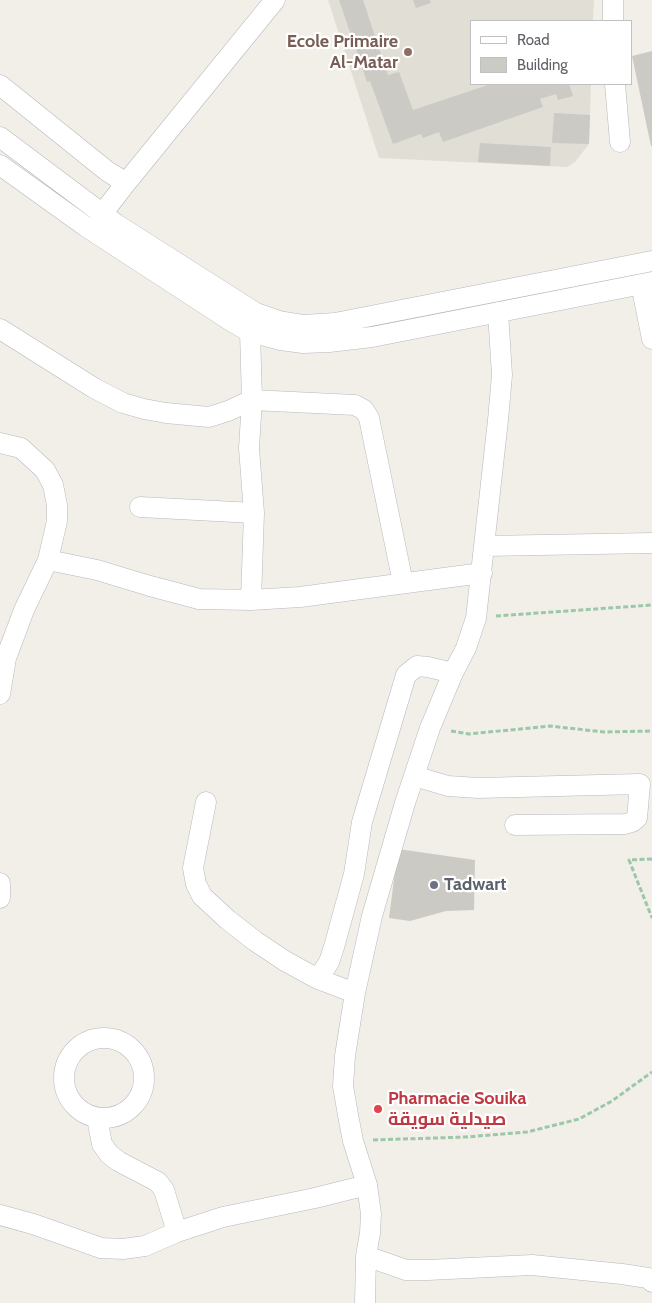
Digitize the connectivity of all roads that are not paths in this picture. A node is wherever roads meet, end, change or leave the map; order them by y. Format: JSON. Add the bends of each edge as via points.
{"nodes":[{"id":1,"x":275,"y":0,"type":"edge"},
{"id":2,"x":613,"y":0,"type":"edge"},
{"id":3,"x":613,"y":20,"type":"edge"},
{"id":4,"x":0,"y":85,"type":"edge"},
{"id":5,"x":615,"y":85,"type":"edge"},
{"id":6,"x":0,"y":137,"type":"edge"},
{"id":7,"x":620,"y":142,"type":"dead end"},
{"id":8,"x":0,"y":165,"type":"edge"},
{"id":9,"x":126,"y":183,"type":"junction"},
{"id":10,"x":102,"y":214,"type":"junction"},
{"id":11,"x":652,"y":260,"type":"edge"},
{"id":12,"x":647,"y":283,"type":"edge"},
{"id":13,"x":498,"y":312,"type":"junction"},
{"id":14,"x":0,"y":329,"type":"edge"},
{"id":15,"x":651,"y":329,"type":"edge"},
{"id":16,"x":250,"y":332,"type":"junction"},
{"id":17,"x":252,"y":400,"type":"junction"},
{"id":18,"x":0,"y":443,"type":"edge"},
{"id":19,"x":140,"y":507,"type":"dead end"},
{"id":20,"x":254,"y":513,"type":"junction"},
{"id":21,"x":652,"y":543,"type":"edge"},
{"id":22,"x":485,"y":546,"type":"junction"},
{"id":23,"x":48,"y":560,"type":"junction"},
{"id":24,"x":482,"y":573,"type":"junction"},
{"id":25,"x":403,"y":583,"type":"junction"},
{"id":26,"x":251,"y":600,"type":"junction"},
{"id":27,"x":3,"y":658,"type":"edge"},
{"id":28,"x":453,"y":673,"type":"junction"},
{"id":29,"x":0,"y":694,"type":"edge"},
{"id":30,"x":414,"y":776,"type":"junction"},
{"id":31,"x":206,"y":802,"type":"dead end"},
{"id":32,"x":515,"y":825,"type":"dead end"},
{"id":33,"x":0,"y":883,"type":"edge"},
{"id":34,"x":0,"y":896,"type":"edge"},
{"id":35,"x":318,"y":979,"type":"junction"},
{"id":36,"x":355,"y":993,"type":"junction"},
{"id":37,"x":97,"y":1118,"type":"junction"},
{"id":38,"x":366,"y":1185,"type":"junction"},
{"id":39,"x":0,"y":1216,"type":"edge"},
{"id":40,"x":177,"y":1232,"type":"junction"},
{"id":41,"x":366,"y":1256,"type":"junction"},
{"id":42,"x":652,"y":1282,"type":"edge"},
{"id":43,"x":365,"y":1303,"type":"edge"}],
"edges":[{"from":1,"to":9,"type":"street"},
{"from":2,"to":3,"type":"street"},
{"from":4,"to":9,"type":"street","via":[[106,171]]},
{"from":5,"to":7,"type":"street"},
{"from":6,"to":10,"type":"street"},
{"from":8,"to":16,"type":"street","via":[[85,226]]},
{"from":9,"to":10,"type":"street"},
{"from":10,"to":11,"type":"street","via":[[256,312],[279,321],[304,325],[394,313]]},
{"from":12,"to":13,"type":"street"},
{"from":12,"to":15,"type":"street"},
{"from":13,"to":16,"type":"street","via":[[372,337],[329,342],[303,343]]},
{"from":13,"to":22,"type":"street","via":[[502,375]]},
{"from":14,"to":17,"type":"street","via":[[123,404],[209,417]]},
{"from":16,"to":17,"type":"street"},
{"from":17,"to":20,"type":"street","via":[[249,448]]},
{"from":17,"to":25,"type":"street","via":[[355,405],[364,410],[369,418]]},
{"from":18,"to":23,"type":"street","via":[[21,448],[45,470],[54,485],[57,521]]},
{"from":19,"to":20,"type":"street"},
{"from":20,"to":26,"type":"street"},
{"from":21,"to":22,"type":"street"},
{"from":22,"to":24,"type":"street"},
{"from":23,"to":26,"type":"street","via":[[97,570],[199,599]]},
{"from":23,"to":27,"type":"street"},
{"from":24,"to":25,"type":"street"},
{"from":24,"to":28,"type":"street","via":[[476,618]]},
{"from":25,"to":26,"type":"street"},
{"from":27,"to":29,"type":"street"},
{"from":28,"to":30,"type":"street"},
{"from":28,"to":35,"type":"street","via":[[417,666],[406,674],[362,822],[354,874],[334,947]]},
{"from":30,"to":32,"type":"street","via":[[448,786],[478,788],[640,784],[637,818],[632,822]]},
{"from":30,"to":36,"type":"street","via":[[372,916]]},
{"from":31,"to":35,"type":"street","via":[[193,868],[202,896],[255,941]]},
{"from":33,"to":34,"type":"street"},
{"from":35,"to":36,"type":"street"},
{"from":36,"to":38,"type":"street","via":[[345,1056],[344,1086],[353,1141]]},
{"from":37,"to":37,"type":"street","via":[[120,1115],[129,1109],[137,1101],[143,1084],[143,1067],[138,1057],[131,1048],[110,1038],[88,1040],[70,1055],[65,1066],[64,1083],[69,1099],[76,1108]]},
{"from":37,"to":40,"type":"street","via":[[102,1144],[109,1154],[158,1182],[164,1190]]},
{"from":38,"to":40,"type":"street","via":[[223,1217]]},
{"from":38,"to":41,"type":"street","via":[[371,1214]]},
{"from":39,"to":40,"type":"street","via":[[101,1248],[145,1246]]},
{"from":41,"to":42,"type":"street","via":[[406,1270],[532,1265],[622,1274],[648,1278]]},
{"from":41,"to":43,"type":"street"}]}
